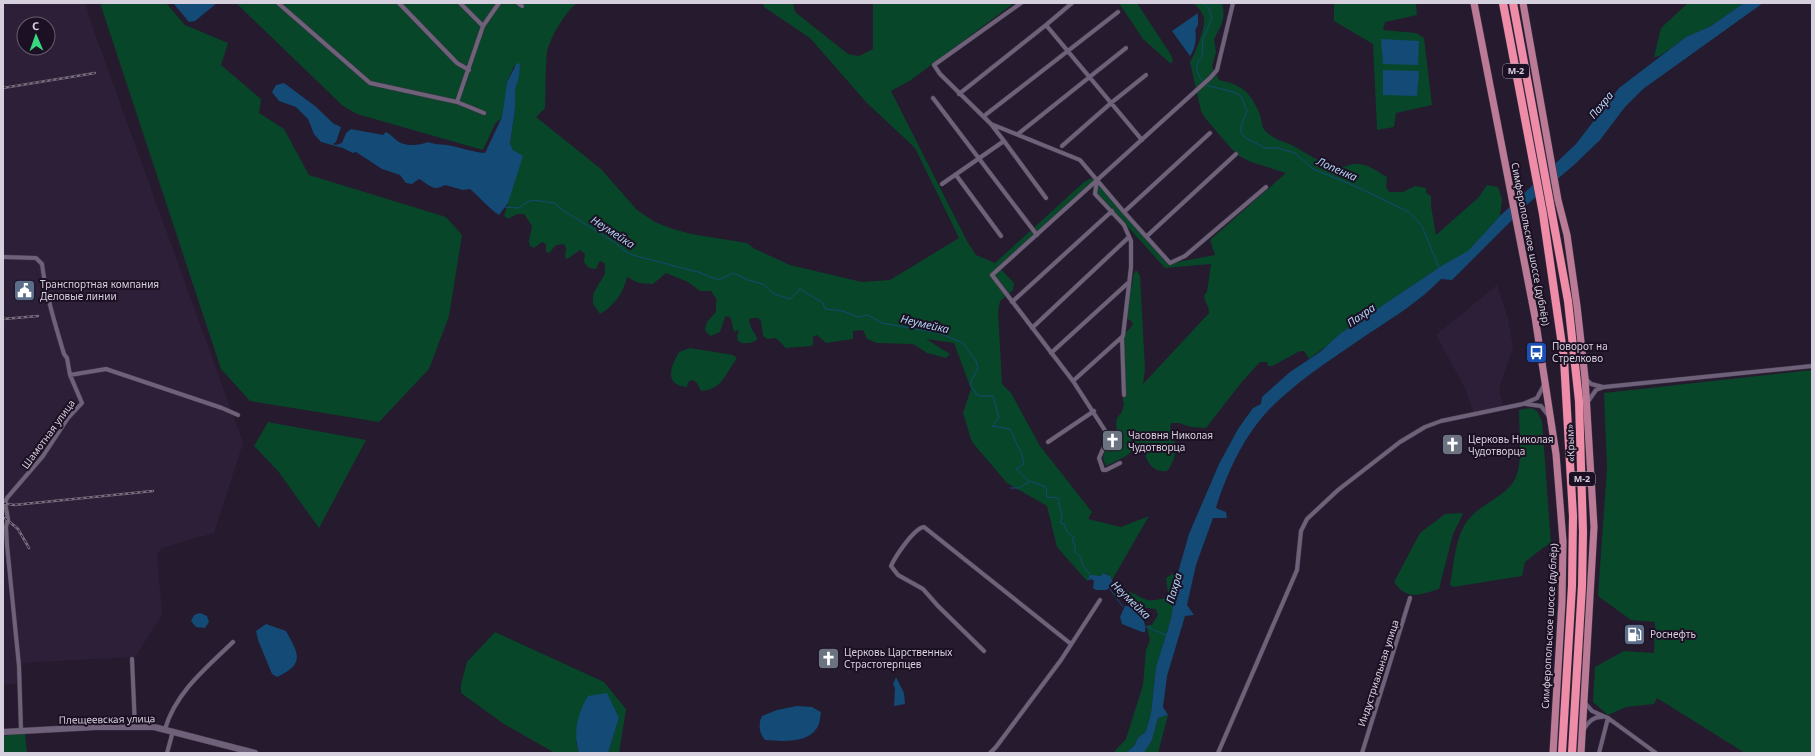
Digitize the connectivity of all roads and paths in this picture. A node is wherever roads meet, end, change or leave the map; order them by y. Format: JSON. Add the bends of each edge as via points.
{"nodes":[{"id":1,"x":278,"y":3,"type":"edge"},
{"id":2,"x":399,"y":3,"type":"edge"},
{"id":3,"x":460,"y":3,"type":"edge"},
{"id":4,"x":499,"y":3,"type":"edge"},
{"id":5,"x":1021,"y":3,"type":"edge"},
{"id":6,"x":1072,"y":3,"type":"edge"},
{"id":7,"x":1233,"y":3,"type":"edge"},
{"id":8,"x":1474,"y":3,"type":"edge"},
{"id":9,"x":1503,"y":3,"type":"edge"},
{"id":10,"x":1513,"y":3,"type":"edge"},
{"id":11,"x":1523,"y":3,"type":"edge"},
{"id":12,"x":1118,"y":12,"type":"dead end"},
{"id":13,"x":1046,"y":25,"type":"junction"},
{"id":14,"x":483,"y":26,"type":"junction"},
{"id":15,"x":1126,"y":48,"type":"dead end"},
{"id":16,"x":1067,"y":51,"type":"junction"},
{"id":17,"x":469,"y":70,"type":"junction"},
{"id":18,"x":1146,"y":75,"type":"dead end"},
{"id":19,"x":1089,"y":77,"type":"junction"},
{"id":20,"x":960,"y":94,"type":"junction"},
{"id":21,"x":933,"y":98,"type":"dead end"},
{"id":22,"x":457,"y":102,"type":"junction"},
{"id":23,"x":1111,"y":103,"type":"junction"},
{"id":24,"x":484,"y":113,"type":"dead end"},
{"id":25,"x":984,"y":116,"type":"junction"},
{"id":26,"x":991,"y":124,"type":"junction"},
{"id":27,"x":1210,"y":133,"type":"dead end"},
{"id":28,"x":1018,"y":134,"type":"junction"},
{"id":29,"x":1142,"y":140,"type":"junction"},
{"id":30,"x":1004,"y":141,"type":"junction"},
{"id":31,"x":1062,"y":146,"type":"dead end"},
{"id":32,"x":1236,"y":154,"type":"dead end"},
{"id":33,"x":979,"y":160,"type":"junction"},
{"id":34,"x":956,"y":175,"type":"junction"},
{"id":35,"x":1097,"y":180,"type":"junction"},
{"id":36,"x":942,"y":184,"type":"dead end"},
{"id":37,"x":1266,"y":187,"type":"dead end"},
{"id":38,"x":1046,"y":198,"type":"dead end"},
{"id":39,"x":1112,"y":211,"type":"junction"},
{"id":40,"x":1124,"y":212,"type":"junction"},
{"id":41,"x":1037,"y":235,"type":"junction"},
{"id":42,"x":1001,"y":236,"type":"dead end"},
{"id":43,"x":1128,"y":236,"type":"junction"},
{"id":44,"x":1147,"y":236,"type":"junction"},
{"id":45,"x":3,"y":257,"type":"edge"},
{"id":46,"x":1128,"y":283,"type":"junction"},
{"id":47,"x":1012,"y":302,"type":"junction"},
{"id":48,"x":1032,"y":328,"type":"junction"},
{"id":49,"x":1122,"y":338,"type":"junction"},
{"id":50,"x":1052,"y":353,"type":"junction"},
{"id":51,"x":1812,"y":366,"type":"edge"},
{"id":52,"x":1544,"y":369,"type":"junction"},
{"id":53,"x":70,"y":375,"type":"junction"},
{"id":54,"x":1585,"y":378,"type":"junction"},
{"id":55,"x":1073,"y":381,"type":"junction"},
{"id":56,"x":1604,"y":388,"type":"junction"},
{"id":57,"x":1124,"y":395,"type":"dead end"},
{"id":58,"x":1587,"y":403,"type":"junction"},
{"id":59,"x":1523,"y":404,"type":"junction"},
{"id":60,"x":1094,"y":411,"type":"junction"},
{"id":61,"x":238,"y":414,"type":"dead end"},
{"id":62,"x":1552,"y":420,"type":"junction"},
{"id":63,"x":1048,"y":442,"type":"dead end"},
{"id":64,"x":1120,"y":463,"type":"dead end"},
{"id":65,"x":1410,"y":598,"type":"dead end"},
{"id":66,"x":1100,"y":600,"type":"dead end"},
{"id":67,"x":233,"y":642,"type":"dead end"},
{"id":68,"x":1071,"y":644,"type":"junction"},
{"id":69,"x":984,"y":651,"type":"dead end"},
{"id":70,"x":132,"y":658,"type":"dead end"},
{"id":71,"x":1584,"y":704,"type":"junction"},
{"id":72,"x":1608,"y":718,"type":"junction"},
{"id":73,"x":136,"y":727,"type":"junction"},
{"id":74,"x":165,"y":729,"type":"junction"},
{"id":75,"x":21,"y":730,"type":"junction"},
{"id":76,"x":173,"y":731,"type":"junction"},
{"id":77,"x":3,"y":732,"type":"edge"},
{"id":78,"x":1583,"y":732,"type":"junction"},
{"id":79,"x":167,"y":753,"type":"edge"},
{"id":80,"x":255,"y":753,"type":"edge"},
{"id":81,"x":990,"y":753,"type":"edge"},
{"id":82,"x":1218,"y":753,"type":"edge"},
{"id":83,"x":1362,"y":753,"type":"edge"},
{"id":84,"x":1552,"y":753,"type":"edge"},
{"id":85,"x":1562,"y":753,"type":"edge"},
{"id":86,"x":1572,"y":753,"type":"edge"},
{"id":87,"x":1581,"y":753,"type":"edge"},
{"id":88,"x":1600,"y":753,"type":"edge"},
{"id":89,"x":1656,"y":753,"type":"edge"}],
"edges":[{"from":1,"to":22,"type":"street","via":[[370,83]]},
{"from":2,"to":17,"type":"street","via":[[458,63]]},
{"from":3,"to":14,"type":"street"},
{"from":4,"to":14,"type":"street"},
{"from":5,"to":20,"type":"street","via":[[934,65]]},
{"from":6,"to":13,"type":"street"},
{"from":7,"to":29,"type":"street","via":[[1217,70]]},
{"from":8,"to":52,"type":"main road","name":"Симферопольское шоссе (дублёр)"},
{"from":9,"to":85,"type":"highway","name":"«Крым»","number":"М-2","via":[[1543,214],[1566,374],[1573,516],[1572,586]]},
{"from":10,"to":86,"type":"highway","name":"«Крым»","number":"М-2","via":[[1574,346],[1581,446],[1583,532]]},
{"from":11,"to":54,"type":"main road","via":[[1558,200],[1567,235]]},
{"from":12,"to":16,"type":"street"},
{"from":13,"to":16,"type":"street"},
{"from":13,"to":20,"type":"street"},
{"from":14,"to":17,"type":"street"},
{"from":15,"to":19,"type":"street"},
{"from":16,"to":19,"type":"street"},
{"from":16,"to":25,"type":"street"},
{"from":17,"to":22,"type":"street"},
{"from":18,"to":23,"type":"street"},
{"from":19,"to":23,"type":"street"},
{"from":19,"to":28,"type":"street"},
{"from":20,"to":25,"type":"street"},
{"from":21,"to":33,"type":"street"},
{"from":22,"to":24,"type":"street"},
{"from":23,"to":29,"type":"street"},
{"from":23,"to":31,"type":"street"},
{"from":25,"to":26,"type":"street"},
{"from":26,"to":28,"type":"street"},
{"from":26,"to":30,"type":"street"},
{"from":27,"to":40,"type":"street"},
{"from":28,"to":35,"type":"street","via":[[1080,160]]},
{"from":29,"to":35,"type":"street"},
{"from":30,"to":33,"type":"street"},
{"from":30,"to":38,"type":"street"},
{"from":32,"to":44,"type":"street"},
{"from":33,"to":34,"type":"street"},
{"from":33,"to":41,"type":"street"},
{"from":34,"to":36,"type":"street"},
{"from":34,"to":42,"type":"street"},
{"from":35,"to":39,"type":"street","via":[[1095,194]]},
{"from":35,"to":40,"type":"street"},
{"from":35,"to":41,"type":"street"},
{"from":37,"to":44,"type":"street","via":[[1185,256],[1170,262]]},
{"from":39,"to":43,"type":"street","via":[[1124,225]]},
{"from":39,"to":47,"type":"street"},
{"from":40,"to":44,"type":"street"},
{"from":41,"to":47,"type":"street","via":[[992,275]]},
{"from":43,"to":46,"type":"street","via":[[1131,241],[1131,267]]},
{"from":43,"to":48,"type":"street"},
{"from":45,"to":53,"type":"street","via":[[36,258],[42,264],[45,290]]},
{"from":46,"to":49,"type":"street"},
{"from":46,"to":50,"type":"street"},
{"from":47,"to":48,"type":"street"},
{"from":48,"to":50,"type":"street"},
{"from":49,"to":55,"type":"street"},
{"from":49,"to":57,"type":"street"},
{"from":50,"to":55,"type":"street"},
{"from":51,"to":56,"type":"street"},
{"from":52,"to":59,"type":"street","via":[[1544,388],[1541,394]]},
{"from":52,"to":62,"type":"main road","name":"Симферопольское шоссе (дублёр)"},
{"from":53,"to":61,"type":"street","via":[[106,369]]},
{"from":53,"to":75,"type":"street","name":"Шамотная улица","via":[[82,403],[68,418],[44,456],[5,503],[19,666]]},
{"from":54,"to":56,"type":"street","via":[[1591,384]]},
{"from":54,"to":58,"type":"main road"},
{"from":55,"to":60,"type":"street"},
{"from":56,"to":58,"type":"street","via":[[1596,390]]},
{"from":58,"to":71,"type":"main road","via":[[1594,527]]},
{"from":59,"to":62,"type":"street","via":[[1541,406]]},
{"from":59,"to":82,"type":"street","via":[[1425,426],[1344,485],[1307,518],[1301,531],[1297,570]]},
{"from":60,"to":63,"type":"street"},
{"from":60,"to":64,"type":"street","via":[[1108,435],[1099,458],[1103,470]]},
{"from":62,"to":84,"type":"main road","name":"Симферопольское шоссе (дублёр)","via":[[1563,541],[1562,601]]},
{"from":65,"to":83,"type":"street","name":"Индустриальная улица"},
{"from":66,"to":68,"type":"street"},
{"from":67,"to":74,"type":"street","via":[[187,686],[175,705]]},
{"from":68,"to":69,"type":"street","via":[[922,527],[894,559],[892,566],[898,575],[923,589]]},
{"from":68,"to":81,"type":"street"},
{"from":70,"to":73,"type":"street"},
{"from":71,"to":72,"type":"street","via":[[1592,711]]},
{"from":71,"to":78,"type":"main road"},
{"from":72,"to":78,"type":"street","via":[[1592,719]]},
{"from":72,"to":88,"type":"street"},
{"from":72,"to":89,"type":"street"},
{"from":73,"to":74,"type":"street","name":"Плещеевская улица"},
{"from":73,"to":75,"type":"street","name":"Плещеевская улица"},
{"from":74,"to":76,"type":"street","name":"Плещеевская улица"},
{"from":75,"to":77,"type":"street","name":"Плещеевская улица"},
{"from":76,"to":79,"type":"street"},
{"from":76,"to":80,"type":"street","name":"Плещеевская улица"},
{"from":78,"to":87,"type":"main road"}]}
